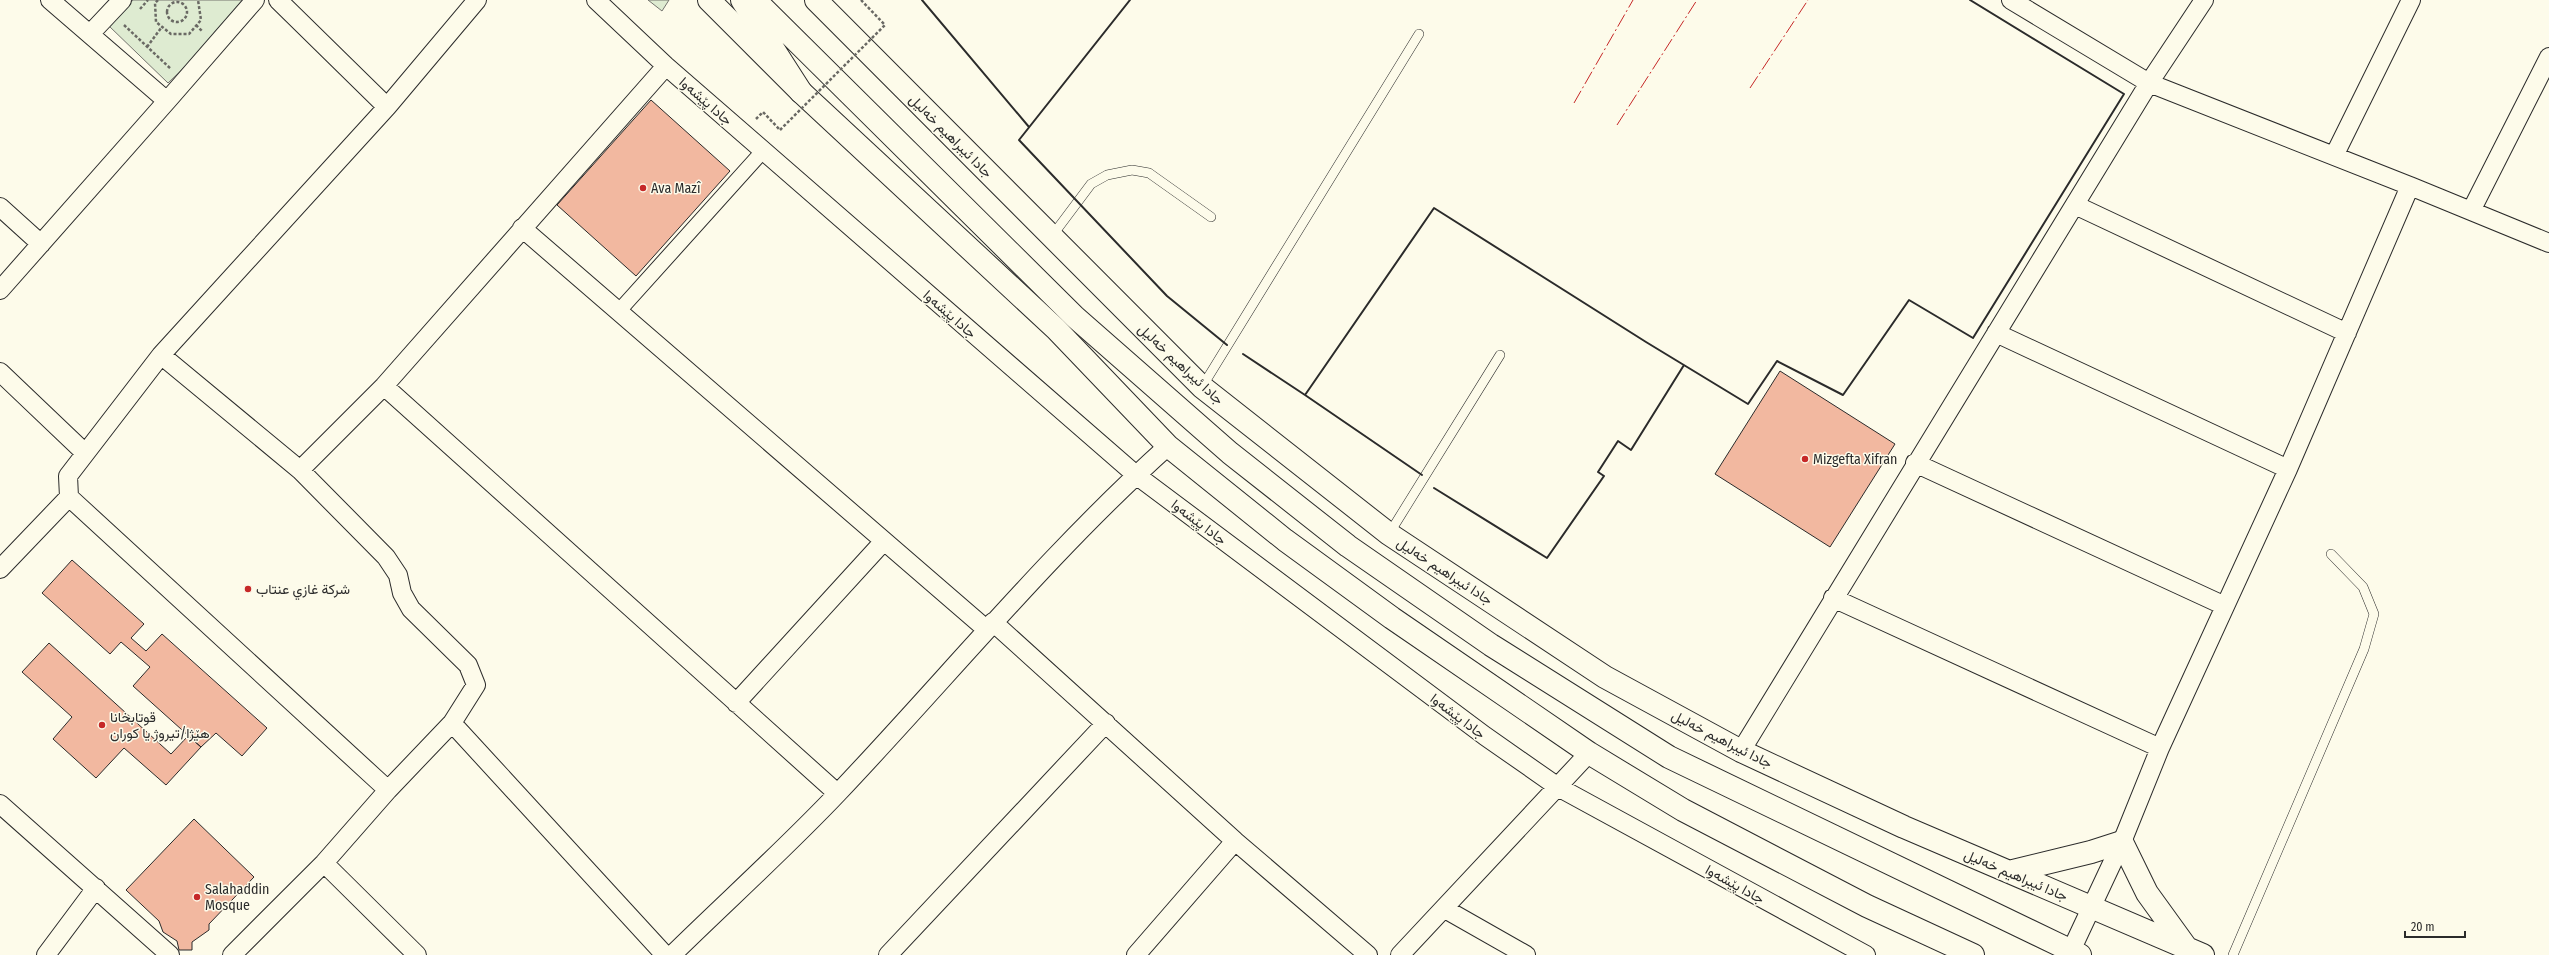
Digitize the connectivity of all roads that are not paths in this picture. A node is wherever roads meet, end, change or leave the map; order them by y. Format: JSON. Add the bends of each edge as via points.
{"nodes":[{"id":1,"x":50,"y":0,"type":"edge"},
{"id":2,"x":122,"y":0,"type":"edge"},
{"id":3,"x":255,"y":0,"type":"edge"},
{"id":4,"x":278,"y":0,"type":"edge"},
{"id":5,"x":477,"y":0,"type":"edge"},
{"id":6,"x":596,"y":0,"type":"edge"},
{"id":7,"x":709,"y":0,"type":"edge"},
{"id":8,"x":742,"y":0,"type":"edge"},
{"id":9,"x":755,"y":0,"type":"edge"},
{"id":10,"x":2010,"y":0,"type":"edge"},
{"id":11,"x":2204,"y":0,"type":"edge"},
{"id":12,"x":2411,"y":0,"type":"edge"},
{"id":13,"x":822,"y":2,"type":"edge"},
{"id":14,"x":90,"y":34,"type":"junction"},
{"id":15,"x":1419,"y":34,"type":"dead end"},
{"id":16,"x":2549,"y":57,"type":"edge"},
{"id":17,"x":666,"y":66,"type":"junction"},
{"id":18,"x":2149,"y":83,"type":"junction"},
{"id":19,"x":801,"y":92,"type":"junction"},
{"id":20,"x":167,"y":101,"type":"junction"},
{"id":21,"x":387,"y":107,"type":"junction"},
{"id":22,"x":763,"y":151,"type":"junction"},
{"id":23,"x":2334,"y":156,"type":"junction"},
{"id":24,"x":2410,"y":186,"type":"junction"},
{"id":25,"x":2075,"y":205,"type":"junction"},
{"id":26,"x":0,"y":207,"type":"edge"},
{"id":27,"x":2471,"y":210,"type":"junction"},
{"id":28,"x":1211,"y":217,"type":"dead end"},
{"id":29,"x":522,"y":228,"type":"junction"},
{"id":30,"x":1051,"y":237,"type":"junction"},
{"id":31,"x":2549,"y":243,"type":"edge"},
{"id":32,"x":41,"y":244,"type":"junction"},
{"id":33,"x":0,"y":290,"type":"edge"},
{"id":34,"x":618,"y":312,"type":"junction"},
{"id":35,"x":2347,"y":332,"type":"junction"},
{"id":36,"x":1996,"y":333,"type":"junction"},
{"id":37,"x":161,"y":355,"type":"junction"},
{"id":38,"x":1500,"y":355,"type":"dead end"},
{"id":39,"x":0,"y":372,"type":"edge"},
{"id":40,"x":384,"y":386,"type":"junction"},
{"id":41,"x":1202,"y":387,"type":"junction"},
{"id":42,"x":1168,"y":446,"type":"junction"},
{"id":43,"x":85,"y":453,"type":"junction"},
{"id":44,"x":1915,"y":463,"type":"junction"},
{"id":45,"x":2288,"y":469,"type":"junction"},
{"id":46,"x":300,"y":470,"type":"junction"},
{"id":47,"x":1136,"y":475,"type":"junction"},
{"id":48,"x":69,"y":497,"type":"junction"},
{"id":49,"x":1389,"y":534,"type":"junction"},
{"id":50,"x":884,"y":541,"type":"junction"},
{"id":51,"x":2331,"y":554,"type":"dead end"},
{"id":52,"x":0,"y":569,"type":"edge"},
{"id":53,"x":1832,"y":598,"type":"junction"},
{"id":54,"x":2224,"y":606,"type":"junction"},
{"id":55,"x":990,"y":625,"type":"junction"},
{"id":56,"x":736,"y":703,"type":"junction"},
{"id":57,"x":1106,"y":723,"type":"junction"},
{"id":58,"x":452,"y":724,"type":"junction"},
{"id":59,"x":2160,"y":748,"type":"junction"},
{"id":60,"x":1741,"y":751,"type":"junction"},
{"id":61,"x":1589,"y":753,"type":"junction"},
{"id":62,"x":1558,"y":787,"type":"junction"},
{"id":63,"x":388,"y":790,"type":"junction"},
{"id":64,"x":837,"y":793,"type":"junction"},
{"id":65,"x":0,"y":804,"type":"edge"},
{"id":66,"x":1235,"y":841,"type":"junction"},
{"id":67,"x":2122,"y":842,"type":"junction"},
{"id":68,"x":324,"y":863,"type":"junction"},
{"id":69,"x":2009,"y":872,"type":"junction"},
{"id":70,"x":96,"y":888,"type":"junction"},
{"id":71,"x":2090,"y":907,"type":"junction"},
{"id":72,"x":1445,"y":909,"type":"junction"},
{"id":73,"x":2195,"y":952,"type":"edge"},
{"id":74,"x":2073,"y":954,"type":"edge"},
{"id":75,"x":46,"y":955,"type":"edge"},
{"id":76,"x":170,"y":955,"type":"edge"},
{"id":77,"x":232,"y":955,"type":"edge"},
{"id":78,"x":417,"y":955,"type":"edge"},
{"id":79,"x":665,"y":955,"type":"edge"},
{"id":80,"x":672,"y":955,"type":"edge"},
{"id":81,"x":888,"y":955,"type":"edge"},
{"id":82,"x":1136,"y":955,"type":"edge"},
{"id":83,"x":1368,"y":955,"type":"edge"},
{"id":84,"x":1400,"y":955,"type":"edge"},
{"id":85,"x":1526,"y":955,"type":"edge"},
{"id":86,"x":1866,"y":955,"type":"edge"},
{"id":87,"x":1973,"y":955,"type":"edge"},
{"id":88,"x":2233,"y":955,"type":"edge"}],
"edges":[{"from":1,"to":14,"type":"street"},
{"from":2,"to":14,"type":"street"},
{"from":3,"to":20,"type":"street"},
{"from":4,"to":21,"type":"street"},
{"from":5,"to":21,"type":"street"},
{"from":6,"to":17,"type":"street","name":"جادا پێشەوا"},
{"from":7,"to":19,"type":"main road"},
{"from":8,"to":19,"type":"main road"},
{"from":9,"to":74,"type":"main road","via":[[1075,317],[1230,453],[1348,546],[1492,645],[1669,757]]},
{"from":10,"to":18,"type":"street"},
{"from":11,"to":18,"type":"street"},
{"from":12,"to":23,"type":"street"},
{"from":13,"to":30,"type":"main road","name":"جادا ئیبراهیم خەلیل"},
{"from":14,"to":20,"type":"street"},
{"from":15,"to":41,"type":"lane"},
{"from":16,"to":27,"type":"street"},
{"from":17,"to":22,"type":"street","name":"جادا پێشەوا"},
{"from":17,"to":29,"type":"street"},
{"from":18,"to":23,"type":"street"},
{"from":18,"to":25,"type":"street"},
{"from":19,"to":42,"type":"main road","via":[[1056,329]]},
{"from":20,"to":32,"type":"street"},
{"from":21,"to":37,"type":"street"},
{"from":22,"to":34,"type":"street"},
{"from":22,"to":47,"type":"street","name":"جادا پێشەوا"},
{"from":23,"to":24,"type":"street"},
{"from":24,"to":27,"type":"street"},
{"from":24,"to":35,"type":"street"},
{"from":25,"to":35,"type":"street"},
{"from":25,"to":36,"type":"street"},
{"from":26,"to":32,"type":"street"},
{"from":27,"to":31,"type":"street"},
{"from":28,"to":30,"type":"lane","via":[[1149,173],[1132,170],[1107,175],[1091,184]]},
{"from":29,"to":34,"type":"street"},
{"from":29,"to":40,"type":"street"},
{"from":30,"to":41,"type":"main road","name":"جادا ئیبراهیم خەلیل"},
{"from":32,"to":33,"type":"street"},
{"from":34,"to":50,"type":"street"},
{"from":35,"to":45,"type":"street"},
{"from":36,"to":44,"type":"street"},
{"from":36,"to":45,"type":"street"},
{"from":37,"to":43,"type":"street"},
{"from":37,"to":46,"type":"street"},
{"from":38,"to":49,"type":"lane"},
{"from":39,"to":43,"type":"street"},
{"from":40,"to":46,"type":"street"},
{"from":40,"to":56,"type":"street"},
{"from":41,"to":49,"type":"main road","name":"جادا ئیبراهیم خەلیل"},
{"from":42,"to":47,"type":"street"},
{"from":42,"to":61,"type":"main road","via":[[1285,540],[1392,618]]},
{"from":43,"to":48,"type":"street","via":[[68,476]]},
{"from":44,"to":53,"type":"street"},
{"from":44,"to":54,"type":"street"},
{"from":45,"to":54,"type":"street"},
{"from":46,"to":58,"type":"street","via":[[386,558],[398,575],[402,593],[410,609],[468,665],[476,685]]},
{"from":47,"to":55,"type":"street"},
{"from":47,"to":62,"type":"street","name":"جادا پێشەوا","via":[[1485,736]]},
{"from":48,"to":52,"type":"street"},
{"from":48,"to":63,"type":"street"},
{"from":49,"to":60,"type":"main road","name":"جادا ئیبراهیم خەلیل","via":[[1605,677]]},
{"from":50,"to":55,"type":"street"},
{"from":50,"to":56,"type":"street"},
{"from":51,"to":88,"type":"lane","via":[[2363,587],[2374,614],[2364,649]]},
{"from":53,"to":59,"type":"street"},
{"from":53,"to":60,"type":"street"},
{"from":54,"to":59,"type":"street"},
{"from":55,"to":57,"type":"street"},
{"from":55,"to":64,"type":"street"},
{"from":56,"to":64,"type":"street"},
{"from":57,"to":66,"type":"street"},
{"from":57,"to":81,"type":"street"},
{"from":58,"to":63,"type":"street"},
{"from":58,"to":79,"type":"street"},
{"from":59,"to":67,"type":"street"},
{"from":60,"to":69,"type":"main road","name":"جادا ئیبراهیم خەلیل","via":[[1904,827]]},
{"from":61,"to":62,"type":"street"},
{"from":61,"to":87,"type":"main road","via":[[1683,810],[1867,906]]},
{"from":62,"to":72,"type":"street"},
{"from":62,"to":86,"type":"street","name":"جادا پێشەوا"},
{"from":63,"to":68,"type":"street"},
{"from":64,"to":80,"type":"street"},
{"from":65,"to":70,"type":"street"},
{"from":66,"to":82,"type":"street"},
{"from":66,"to":83,"type":"street"},
{"from":67,"to":69,"type":"main road"},
{"from":67,"to":71,"type":"street"},
{"from":67,"to":73,"type":"main road","via":[[2147,893]]},
{"from":68,"to":77,"type":"street"},
{"from":68,"to":78,"type":"street"},
{"from":69,"to":71,"type":"main road","name":"جادا ئیبراهیم خەلیل"},
{"from":70,"to":75,"type":"street"},
{"from":70,"to":76,"type":"street"},
{"from":71,"to":73,"type":"main road","name":"جادا ئیبراهیم خەلیل"},
{"from":71,"to":74,"type":"street"},
{"from":72,"to":84,"type":"street"},
{"from":72,"to":85,"type":"street"}]}
